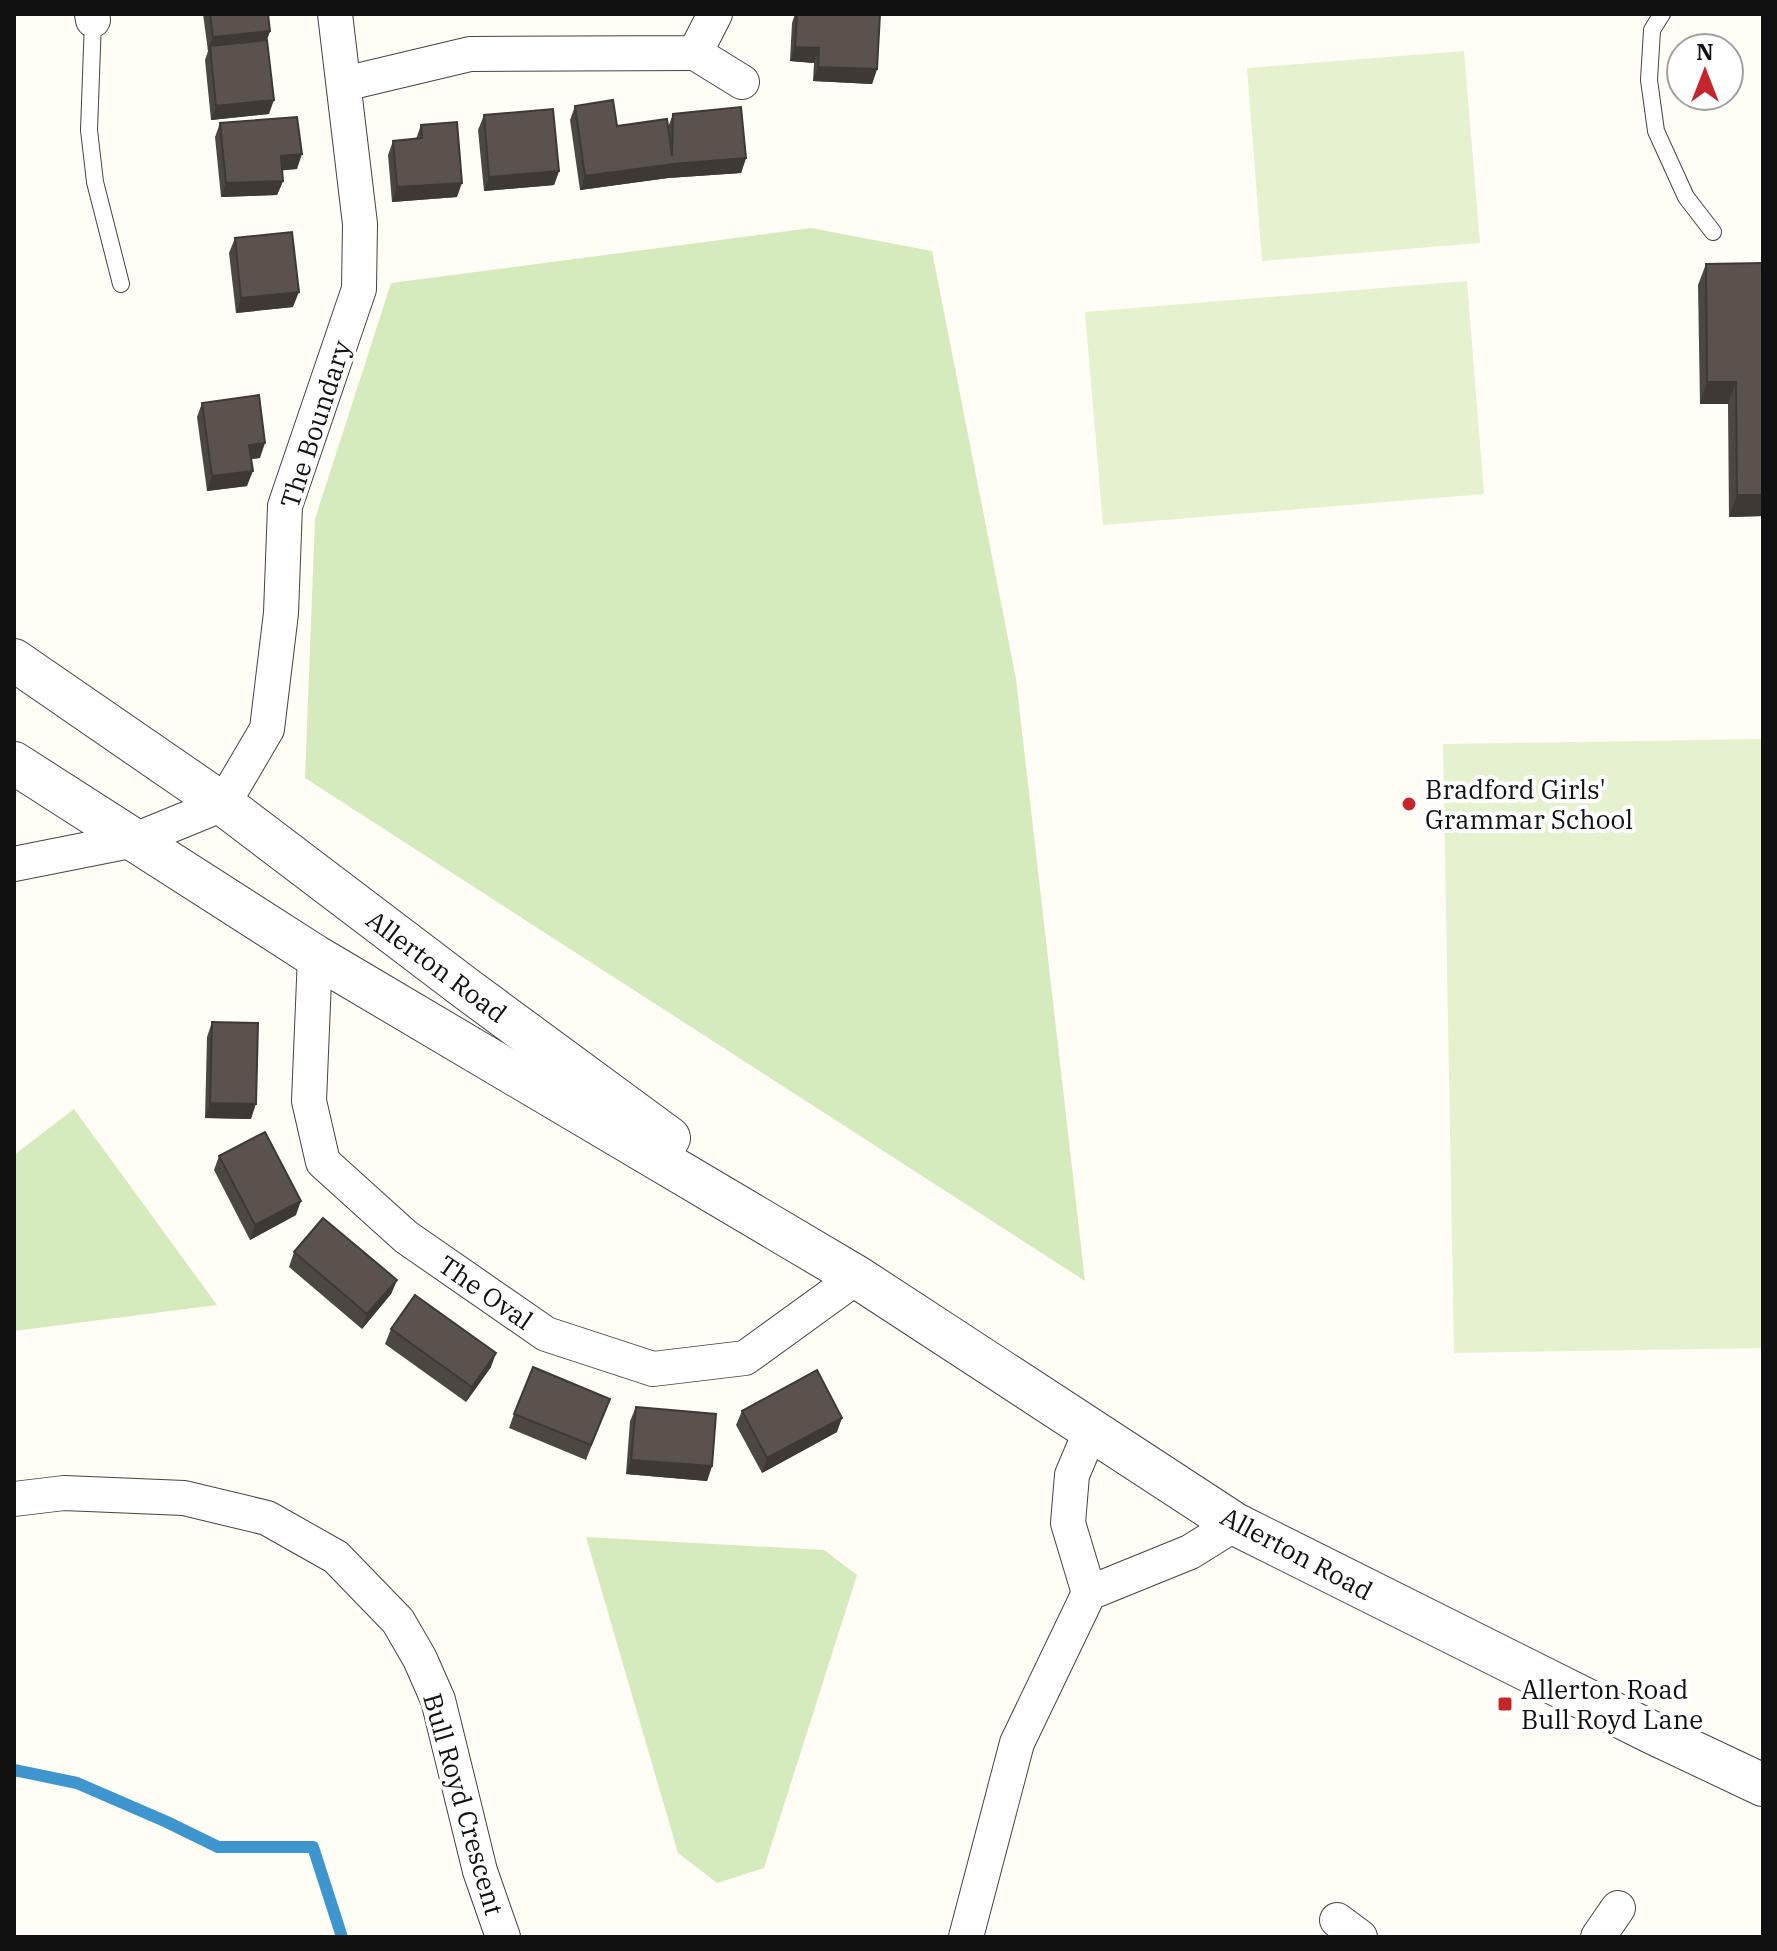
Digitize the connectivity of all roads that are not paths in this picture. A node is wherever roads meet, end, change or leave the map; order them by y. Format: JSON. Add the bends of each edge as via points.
{"nodes":[{"id":1,"x":335,"y":14,"type":"edge"},
{"id":2,"x":715,"y":14,"type":"edge"},
{"id":3,"x":1662,"y":14,"type":"edge"},
{"id":4,"x":92,"y":17,"type":"edge"},
{"id":5,"x":695,"y":53,"type":"junction"},
{"id":6,"x":742,"y":82,"type":"dead end"},
{"id":7,"x":344,"y":84,"type":"junction"},
{"id":8,"x":1713,"y":232,"type":"dead end"},
{"id":9,"x":121,"y":284,"type":"dead end"},
{"id":10,"x":14,"y":660,"type":"edge"},
{"id":11,"x":14,"y":763,"type":"edge"},
{"id":12,"x":223,"y":804,"type":"junction"},
{"id":13,"x":135,"y":840,"type":"junction"},
{"id":14,"x":14,"y":864,"type":"edge"},
{"id":15,"x":315,"y":956,"type":"junction"},
{"id":16,"x":857,"y":1277,"type":"junction"},
{"id":17,"x":1091,"y":1430,"type":"junction"},
{"id":18,"x":14,"y":1499,"type":"edge"},
{"id":19,"x":1235,"y":1524,"type":"junction"},
{"id":20,"x":1089,"y":1593,"type":"junction"},
{"id":21,"x":1763,"y":1785,"type":"edge"},
{"id":22,"x":1618,"y":1908,"type":"dead end"},
{"id":23,"x":503,"y":1937,"type":"edge"},
{"id":24,"x":966,"y":1937,"type":"edge"},
{"id":25,"x":1598,"y":1937,"type":"edge"}],
"edges":[{"from":1,"to":7,"type":"street","name":"The Boundary"},
{"from":2,"to":5,"type":"street"},
{"from":3,"to":8,"type":"lane","via":[[1652,30],[1649,80],[1656,131],[1686,197]]},
{"from":4,"to":9,"type":"lane","via":[[89,130],[95,182]]},
{"from":5,"to":6,"type":"street"},
{"from":5,"to":7,"type":"street","via":[[470,54]]},
{"from":7,"to":12,"type":"street","name":"The Boundary","via":[[360,224],[359,289],[285,506],[281,613],[267,729]]},
{"from":10,"to":12,"type":"street","name":"Allerton Road"},
{"from":11,"to":13,"type":"street","name":"Allerton Road"},
{"from":12,"to":13,"type":"street"},
{"from":12,"to":16,"type":"street","name":"Allerton Road"},
{"from":13,"to":14,"type":"street"},
{"from":13,"to":15,"type":"street","name":"Allerton Road"},
{"from":15,"to":16,"type":"street","name":"Allerton Road"},
{"from":15,"to":16,"type":"street","name":"The Oval","via":[[309,1101],[323,1162],[406,1237],[546,1334],[653,1369],[745,1358]]},
{"from":16,"to":17,"type":"street","name":"Allerton Road"},
{"from":17,"to":19,"type":"street","name":"Allerton Road"},
{"from":17,"to":20,"type":"street","via":[[1072,1475],[1068,1523]]},
{"from":18,"to":23,"type":"street","name":"Bull Royd Crescent","via":[[64,1493],[184,1498],[267,1518],[336,1557],[398,1621],[420,1659],[438,1700],[480,1871]]},
{"from":19,"to":20,"type":"street","via":[[1190,1552]]},
{"from":19,"to":21,"type":"street","name":"Allerton Road"},
{"from":20,"to":24,"type":"street","via":[[1017,1743]]},
{"from":22,"to":25,"type":"street"}]}
